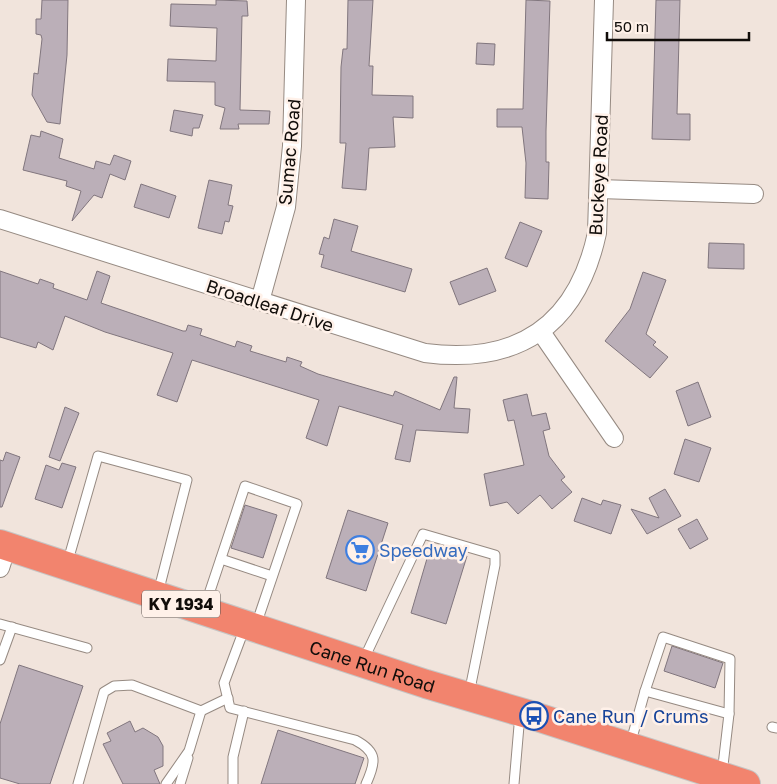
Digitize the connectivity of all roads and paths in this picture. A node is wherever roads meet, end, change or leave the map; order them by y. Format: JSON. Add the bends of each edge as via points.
{"nodes":[{"id":1,"x":296,"y":0,"type":"edge"},
{"id":2,"x":604,"y":0,"type":"edge"},
{"id":3,"x":599,"y":189,"type":"junction"},
{"id":4,"x":754,"y":194,"type":"dead end"},
{"id":5,"x":0,"y":219,"type":"edge"},
{"id":6,"x":260,"y":301,"type":"junction"},
{"id":7,"x":541,"y":332,"type":"junction"},
{"id":8,"x":614,"y":438,"type":"dead end"},
{"id":9,"x":2,"y":553,"type":"edge"},
{"id":10,"x":220,"y":559,"type":"junction"},
{"id":11,"x":67,"y":566,"type":"junction"},
{"id":12,"x":272,"y":576,"type":"junction"},
{"id":13,"x":157,"y":596,"type":"junction"},
{"id":14,"x":203,"y":611,"type":"junction"},
{"id":15,"x":0,"y":624,"type":"edge"},
{"id":16,"x":251,"y":626,"type":"junction"},
{"id":17,"x":12,"y":627,"type":"junction"},
{"id":18,"x":87,"y":648,"type":"dead end"},
{"id":19,"x":0,"y":660,"type":"edge"},
{"id":20,"x":362,"y":663,"type":"junction"},
{"id":21,"x":645,"y":691,"type":"junction"},
{"id":22,"x":469,"y":696,"type":"junction"},
{"id":23,"x":228,"y":698,"type":"junction"},
{"id":24,"x":201,"y":711,"type":"junction"},
{"id":25,"x":244,"y":711,"type":"junction"},
{"id":26,"x":520,"y":711,"type":"junction"},
{"id":27,"x":728,"y":714,"type":"junction"},
{"id":28,"x":630,"y":746,"type":"junction"},
{"id":29,"x":190,"y":751,"type":"junction"},
{"id":30,"x":734,"y":780,"type":"edge"},
{"id":31,"x":78,"y":784,"type":"edge"},
{"id":32,"x":166,"y":784,"type":"edge"},
{"id":33,"x":180,"y":784,"type":"edge"},
{"id":34,"x":233,"y":784,"type":"edge"},
{"id":35,"x":366,"y":784,"type":"edge"},
{"id":36,"x":514,"y":784,"type":"edge"}],
"edges":[{"from":1,"to":6,"type":"street","name":"Sumac Road","via":[[292,146],[286,207]]},
{"from":2,"to":3,"type":"street","name":"Buckeye Road"},
{"from":3,"to":4,"type":"street"},
{"from":3,"to":7,"type":"street","name":"Buckeye Road","via":[[597,233],[585,275],[562,311]]},
{"from":5,"to":6,"type":"street","name":"Broadleaf Drive"},
{"from":6,"to":7,"type":"street","name":"Broadleaf Drive","via":[[425,353],[454,356],[493,352]]},
{"from":7,"to":8,"type":"street"},
{"from":9,"to":11,"type":"highway","name":"Cane Run Road","number":"KY 1934"},
{"from":10,"to":12,"type":"lane"},
{"from":10,"to":12,"type":"lane","via":[[245,486],[297,504]]},
{"from":10,"to":14,"type":"lane"},
{"from":11,"to":13,"type":"highway","name":"Cane Run Road","number":"KY 1934"},
{"from":11,"to":13,"type":"lane","via":[[98,456],[188,480]]},
{"from":12,"to":16,"type":"lane"},
{"from":13,"to":14,"type":"highway","name":"Cane Run Road","number":"KY 1934"},
{"from":14,"to":16,"type":"highway","name":"Cane Run Road","number":"KY 1934"},
{"from":15,"to":17,"type":"lane"},
{"from":16,"to":20,"type":"highway","name":"Cane Run Road","number":"KY 1934"},
{"from":16,"to":23,"type":"lane","via":[[224,683]]},
{"from":17,"to":18,"type":"lane"},
{"from":17,"to":19,"type":"lane"},
{"from":20,"to":22,"type":"highway","name":"Cane Run Road","number":"KY 1934"},
{"from":20,"to":22,"type":"lane","via":[[423,534],[495,555]]},
{"from":21,"to":27,"type":"lane"},
{"from":21,"to":27,"type":"lane","via":[[664,637],[730,660]]},
{"from":21,"to":28,"type":"lane"},
{"from":22,"to":26,"type":"highway","name":"Cane Run Road","number":"KY 1934"},
{"from":23,"to":24,"type":"lane"},
{"from":23,"to":25,"type":"lane","via":[[230,708]]},
{"from":24,"to":29,"type":"lane"},
{"from":24,"to":31,"type":"lane","via":[[132,686],[114,686],[104,692]]},
{"from":25,"to":34,"type":"lane","via":[[233,757]]},
{"from":25,"to":35,"type":"lane","via":[[355,740],[366,746],[373,754],[374,767]]},
{"from":26,"to":28,"type":"highway","name":"Cane Run Road","number":"KY 1934"},
{"from":26,"to":36,"type":"lane"},
{"from":27,"to":30,"type":"lane"},
{"from":28,"to":30,"type":"highway","name":"Cane Run Road","number":"KY 1934"},
{"from":29,"to":32,"type":"lane"},
{"from":29,"to":33,"type":"lane"}]}
